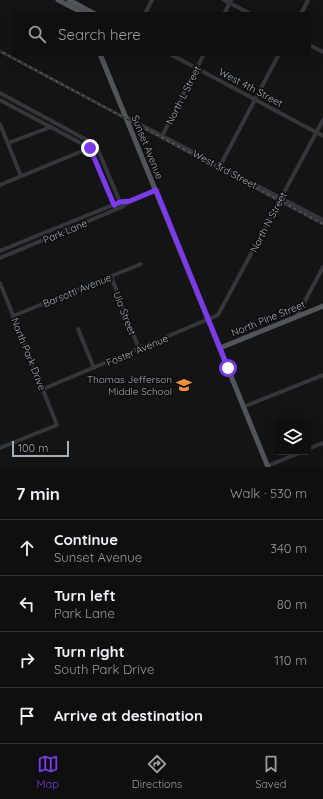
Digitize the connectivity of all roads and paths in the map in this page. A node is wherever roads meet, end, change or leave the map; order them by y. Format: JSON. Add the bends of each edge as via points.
{"nodes":[{"id":1,"x":58,"y":0,"type":"edge"},
{"id":2,"x":152,"y":0,"type":"edge"},
{"id":3,"x":224,"y":0,"type":"edge"},
{"id":4,"x":308,"y":0,"type":"edge"},
{"id":5,"x":72,"y":1,"type":"edge"},
{"id":6,"x":231,"y":2,"type":"edge"},
{"id":7,"x":81,"y":12,"type":"edge"},
{"id":8,"x":91,"y":12,"type":"edge"},
{"id":9,"x":146,"y":12,"type":"edge"},
{"id":10,"x":225,"y":12,"type":"edge"},
{"id":11,"x":248,"y":12,"type":"edge"},
{"id":12,"x":302,"y":12,"type":"edge"},
{"id":13,"x":311,"y":46,"type":"edge"},
{"id":14,"x":323,"y":52,"type":"edge"},
{"id":15,"x":99,"y":56,"type":"edge"},
{"id":16,"x":174,"y":56,"type":"edge"},
{"id":17,"x":203,"y":56,"type":"edge"},
{"id":18,"x":279,"y":56,"type":"edge"},
{"id":19,"x":197,"y":68,"type":"junction"},
{"id":20,"x":0,"y":93,"type":"edge"},
{"id":21,"x":0,"y":100,"type":"edge"},
{"id":22,"x":255,"y":100,"type":"junction"},
{"id":23,"x":126,"y":117,"type":"junction"},
{"id":24,"x":323,"y":120,"type":"edge"},
{"id":25,"x":0,"y":124,"type":"edge"},
{"id":26,"x":51,"y":127,"type":"junction"},
{"id":27,"x":316,"y":132,"type":"junction"},
{"id":28,"x":162,"y":136,"type":"junction"},
{"id":29,"x":323,"y":136,"type":"edge"},
{"id":30,"x":8,"y":143,"type":"junction"},
{"id":31,"x":96,"y":145,"type":"junction"},
{"id":32,"x":90,"y":148,"type":"junction"},
{"id":33,"x":220,"y":166,"type":"junction"},
{"id":34,"x":21,"y":176,"type":"junction"},
{"id":35,"x":0,"y":185,"type":"edge"},
{"id":36,"x":156,"y":190,"type":"junction"},
{"id":37,"x":281,"y":198,"type":"junction"},
{"id":38,"x":130,"y":201,"type":"junction"},
{"id":39,"x":120,"y":202,"type":"junction"},
{"id":40,"x":115,"y":207,"type":"junction"},
{"id":41,"x":122,"y":207,"type":"junction"},
{"id":42,"x":323,"y":220,"type":"edge"},
{"id":43,"x":0,"y":251,"type":"edge"},
{"id":44,"x":0,"y":258,"type":"edge"},
{"id":45,"x":141,"y":264,"type":"dead end"},
{"id":46,"x":323,"y":267,"type":"edge"},
{"id":47,"x":111,"y":276,"type":"junction"},
{"id":48,"x":0,"y":283,"type":"edge"},
{"id":49,"x":323,"y":306,"type":"edge"},
{"id":50,"x":13,"y":316,"type":"junction"},
{"id":51,"x":296,"y":316,"type":"junction"},
{"id":52,"x":208,"y":320,"type":"junction"},
{"id":53,"x":78,"y":328,"type":"dead end"},
{"id":54,"x":220,"y":348,"type":"junction"},
{"id":55,"x":139,"y":349,"type":"junction"},
{"id":56,"x":94,"y":368,"type":"junction"},
{"id":57,"x":323,"y":375,"type":"edge"},
{"id":58,"x":43,"y":390,"type":"junction"},
{"id":59,"x":243,"y":407,"type":"junction"},
{"id":60,"x":323,"y":443,"type":"edge"},
{"id":61,"x":0,"y":448,"type":"edge"},
{"id":62,"x":311,"y":448,"type":"edge"},
{"id":63,"x":295,"y":455,"type":"edge"},
{"id":64,"x":267,"y":467,"type":"edge"}],
"edges":[{"from":1,"to":7,"type":"main road"},
{"from":2,"to":9,"type":"street"},
{"from":3,"to":6,"type":"street"},
{"from":4,"to":12,"type":"street"},
{"from":5,"to":8,"type":"main road"},
{"from":6,"to":10,"type":"street"},
{"from":6,"to":11,"type":"street"},
{"from":13,"to":14,"type":"street"},
{"from":15,"to":23,"type":"main road","name":"Sunset Avenue"},
{"from":16,"to":19,"type":"street","name":"West 4th Street"},
{"from":17,"to":19,"type":"street","name":"North L Street"},
{"from":18,"to":22,"type":"street"},
{"from":19,"to":22,"type":"street","name":"West 4th Street"},
{"from":19,"to":28,"type":"street","name":"North L Street"},
{"from":20,"to":31,"type":"street"},
{"from":21,"to":26,"type":"street"},
{"from":22,"to":27,"type":"street","name":"West 4th Street"},
{"from":22,"to":33,"type":"street"},
{"from":23,"to":28,"type":"street","name":"West 3rd Street"},
{"from":23,"to":36,"type":"main road","name":"Sunset Avenue"},
{"from":24,"to":27,"type":"street","name":"North N Street"},
{"from":25,"to":30,"type":"street"},
{"from":26,"to":30,"type":"street"},
{"from":26,"to":32,"type":"street"},
{"from":27,"to":29,"type":"street","name":"West 4th Street"},
{"from":27,"to":37,"type":"street","name":"North N Street"},
{"from":28,"to":33,"type":"street","name":"West 3rd Street"},
{"from":30,"to":34,"type":"street"},
{"from":31,"to":32,"type":"street"},
{"from":31,"to":39,"type":"street"},
{"from":32,"to":34,"type":"street"},
{"from":32,"to":40,"type":"street"},
{"from":33,"to":37,"type":"street","name":"West 3rd Street"},
{"from":34,"to":35,"type":"street"},
{"from":36,"to":38,"type":"street","name":"Park Lane"},
{"from":36,"to":52,"type":"main road","name":"Sunset Avenue"},
{"from":37,"to":42,"type":"street","name":"West 3rd Street"},
{"from":37,"to":52,"type":"street","name":"North N Street","via":[[218,315]]},
{"from":38,"to":39,"type":"street","name":"Park Lane"},
{"from":38,"to":41,"type":"street","name":"Park Lane"},
{"from":39,"to":40,"type":"street","name":"Park Lane"},
{"from":39,"to":41,"type":"street"},
{"from":40,"to":41,"type":"street","name":"Park Lane"},
{"from":40,"to":43,"type":"street","name":"Park Lane"},
{"from":40,"to":44,"type":"street","name":"Park Lane"},
{"from":45,"to":47,"type":"street","name":"Barsotti Avenue"},
{"from":46,"to":51,"type":"street"},
{"from":47,"to":50,"type":"street","name":"Barsotti Avenue"},
{"from":47,"to":55,"type":"street","name":"Ula Street"},
{"from":48,"to":50,"type":"street","name":"North Park Drive"},
{"from":49,"to":51,"type":"main road","name":"North Pine Street"},
{"from":50,"to":58,"type":"street","name":"North Park Drive"},
{"from":51,"to":54,"type":"main road","name":"North Pine Street"},
{"from":52,"to":54,"type":"main road","name":"Sunset Avenue"},
{"from":52,"to":55,"type":"street","name":"Foster Avenue"},
{"from":53,"to":56,"type":"street"},
{"from":54,"to":59,"type":"main road","name":"Sunset Avenue"},
{"from":55,"to":56,"type":"street","name":"Foster Avenue"},
{"from":56,"to":58,"type":"street","name":"Foster Avenue"},
{"from":57,"to":59,"type":"street"},
{"from":58,"to":61,"type":"street","name":"North Park Drive","via":[[57,425]]},
{"from":59,"to":64,"type":"main road","name":"Sunset Avenue"},
{"from":60,"to":62,"type":"street"},
{"from":63,"to":64,"type":"street"}]}
